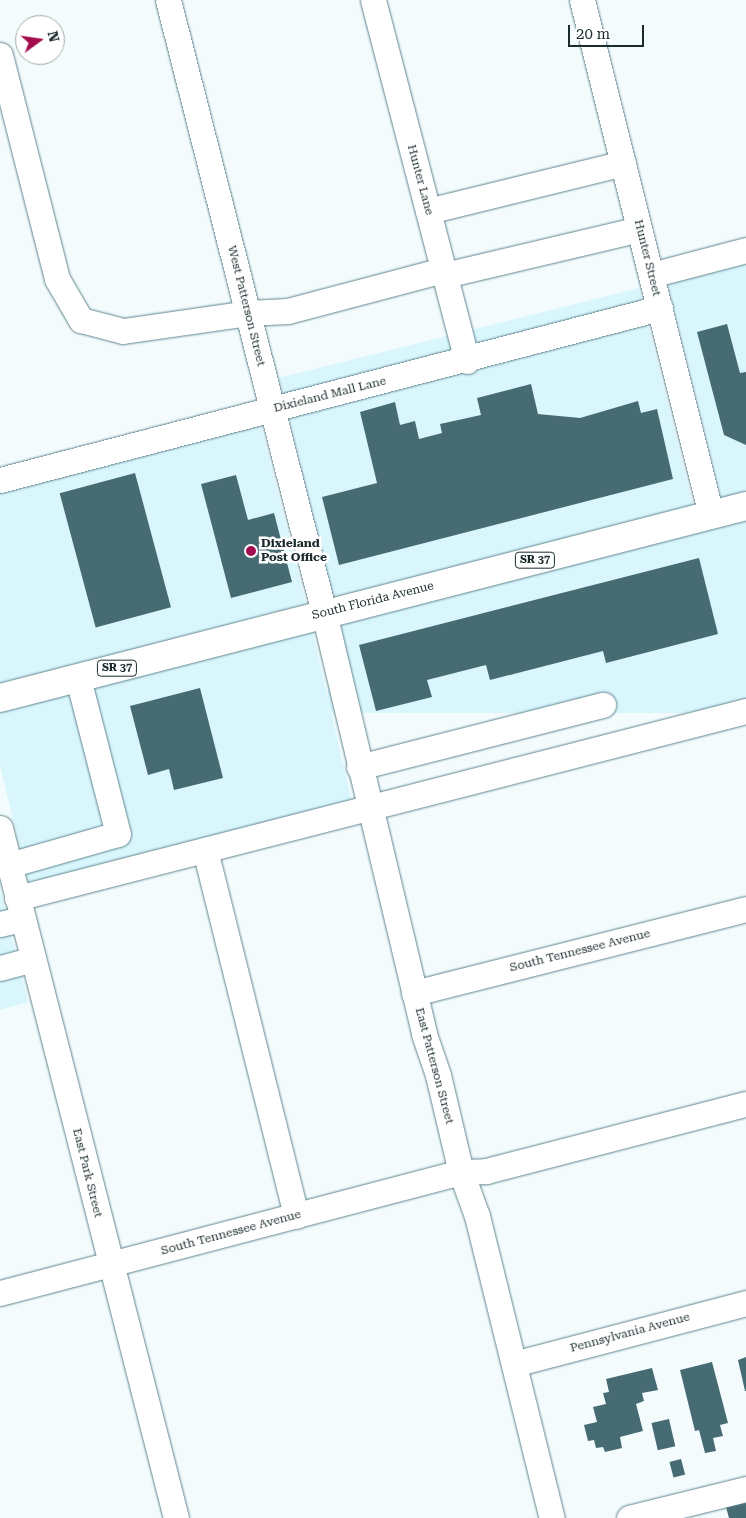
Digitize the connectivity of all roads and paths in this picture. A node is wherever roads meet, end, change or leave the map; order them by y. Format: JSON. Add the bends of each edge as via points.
{"nodes":[{"id":1,"x":168,"y":0,"type":"edge"},
{"id":2,"x":373,"y":0,"type":"edge"},
{"id":3,"x":582,"y":0,"type":"edge"},
{"id":4,"x":0,"y":55,"type":"edge"},
{"id":5,"x":623,"y":163,"type":"junction"},
{"id":6,"x":428,"y":211,"type":"junction"},
{"id":7,"x":639,"y":229,"type":"junction"},
{"id":8,"x":746,"y":252,"type":"edge"},
{"id":9,"x":444,"y":272,"type":"junction"},
{"id":10,"x":651,"y":275,"type":"junction"},
{"id":11,"x":660,"y":308,"type":"junction"},
{"id":12,"x":248,"y":313,"type":"junction"},
{"id":13,"x":467,"y":361,"type":"junction"},
{"id":14,"x":272,"y":410,"type":"junction"},
{"id":15,"x":0,"y":480,"type":"edge"},
{"id":16,"x":746,"y":506,"type":"edge"},
{"id":17,"x":711,"y":515,"type":"junction"},
{"id":18,"x":324,"y":613,"type":"junction"},
{"id":19,"x":78,"y":678,"type":"junction"},
{"id":20,"x":0,"y":698,"type":"edge"},
{"id":21,"x":602,"y":705,"type":"dead end"},
{"id":22,"x":746,"y":711,"type":"edge"},
{"id":23,"x":359,"y":767,"type":"junction"},
{"id":24,"x":368,"y":807,"type":"junction"},
{"id":25,"x":0,"y":828,"type":"edge"},
{"id":26,"x":205,"y":850,"type":"junction"},
{"id":27,"x":5,"y":860,"type":"edge"},
{"id":28,"x":746,"y":908,"type":"edge"},
{"id":29,"x":13,"y":914,"type":"edge"},
{"id":30,"x":33,"y":959,"type":"junction"},
{"id":31,"x":0,"y":968,"type":"edge"},
{"id":32,"x":414,"y":993,"type":"junction"},
{"id":33,"x":746,"y":1104,"type":"edge"},
{"id":34,"x":461,"y":1172,"type":"junction"},
{"id":35,"x":296,"y":1216,"type":"junction"},
{"id":36,"x":110,"y":1264,"type":"junction"},
{"id":37,"x":0,"y":1293,"type":"edge"},
{"id":38,"x":746,"y":1303,"type":"edge"},
{"id":39,"x":514,"y":1364,"type":"junction"},
{"id":40,"x":746,"y":1489,"type":"edge"},
{"id":41,"x":176,"y":1518,"type":"edge"},
{"id":42,"x":552,"y":1518,"type":"edge"},
{"id":43,"x":629,"y":1518,"type":"edge"}],
"edges":[{"from":1,"to":12,"type":"street","name":"West Patterson Street"},
{"from":2,"to":6,"type":"street","name":"Hunter Lane"},
{"from":3,"to":5,"type":"street","name":"Hunter Street"},
{"from":4,"to":12,"type":"street","via":[[57,279],[81,320],[123,331]]},
{"from":5,"to":6,"type":"street"},
{"from":5,"to":7,"type":"street","name":"Hunter Street"},
{"from":6,"to":9,"type":"street","name":"Hunter Lane"},
{"from":7,"to":9,"type":"street"},
{"from":7,"to":10,"type":"street","name":"Hunter Street"},
{"from":8,"to":10,"type":"street"},
{"from":9,"to":12,"type":"street","via":[[288,311]]},
{"from":9,"to":13,"type":"street","name":"Hunter Lane"},
{"from":10,"to":11,"type":"street","name":"Hunter Street"},
{"from":11,"to":13,"type":"street","name":"Dixieland Mall Lane"},
{"from":11,"to":17,"type":"street","name":"Hunter Street"},
{"from":12,"to":14,"type":"street","name":"West Patterson Street"},
{"from":13,"to":14,"type":"street","name":"Dixieland Mall Lane"},
{"from":14,"to":15,"type":"street","name":"Dixieland Mall Lane"},
{"from":14,"to":18,"type":"street","name":"West Patterson Street"},
{"from":16,"to":17,"type":"main road","name":"South Florida Avenue","number":"SR 37"},
{"from":17,"to":18,"type":"main road","name":"South Florida Avenue","number":"SR 37"},
{"from":18,"to":19,"type":"main road","name":"South Florida Avenue","number":"SR 37"},
{"from":18,"to":23,"type":"street","name":"East Patterson Street"},
{"from":19,"to":20,"type":"main road","name":"South Florida Avenue","number":"SR 37"},
{"from":19,"to":27,"type":"street","via":[[118,834]]},
{"from":21,"to":23,"type":"street"},
{"from":22,"to":24,"type":"street"},
{"from":23,"to":24,"type":"street","name":"East Patterson Street"},
{"from":24,"to":26,"type":"street"},
{"from":24,"to":32,"type":"street","name":"East Patterson Street"},
{"from":25,"to":27,"type":"street","name":"East Park Street"},
{"from":26,"to":29,"type":"street"},
{"from":26,"to":35,"type":"street"},
{"from":27,"to":29,"type":"street","name":"East Park Street"},
{"from":28,"to":32,"type":"street","name":"South Tennessee Avenue"},
{"from":29,"to":30,"type":"street","name":"East Park Street"},
{"from":30,"to":31,"type":"street"},
{"from":30,"to":36,"type":"street","name":"East Park Street"},
{"from":32,"to":34,"type":"street","name":"East Patterson Street"},
{"from":33,"to":34,"type":"street","name":"South Tennessee Avenue","via":[[486,1171]]},
{"from":34,"to":35,"type":"street","name":"South Tennessee Avenue"},
{"from":34,"to":39,"type":"street","name":"East Patterson Street","via":[[477,1216]]},
{"from":35,"to":36,"type":"street","name":"South Tennessee Avenue"},
{"from":36,"to":37,"type":"street","name":"South Tennessee Avenue"},
{"from":36,"to":41,"type":"street","name":"East Park Street"},
{"from":38,"to":39,"type":"street","name":"Pennsylvania Avenue"},
{"from":39,"to":42,"type":"street","name":"East Patterson Street"},
{"from":40,"to":43,"type":"street"}]}
